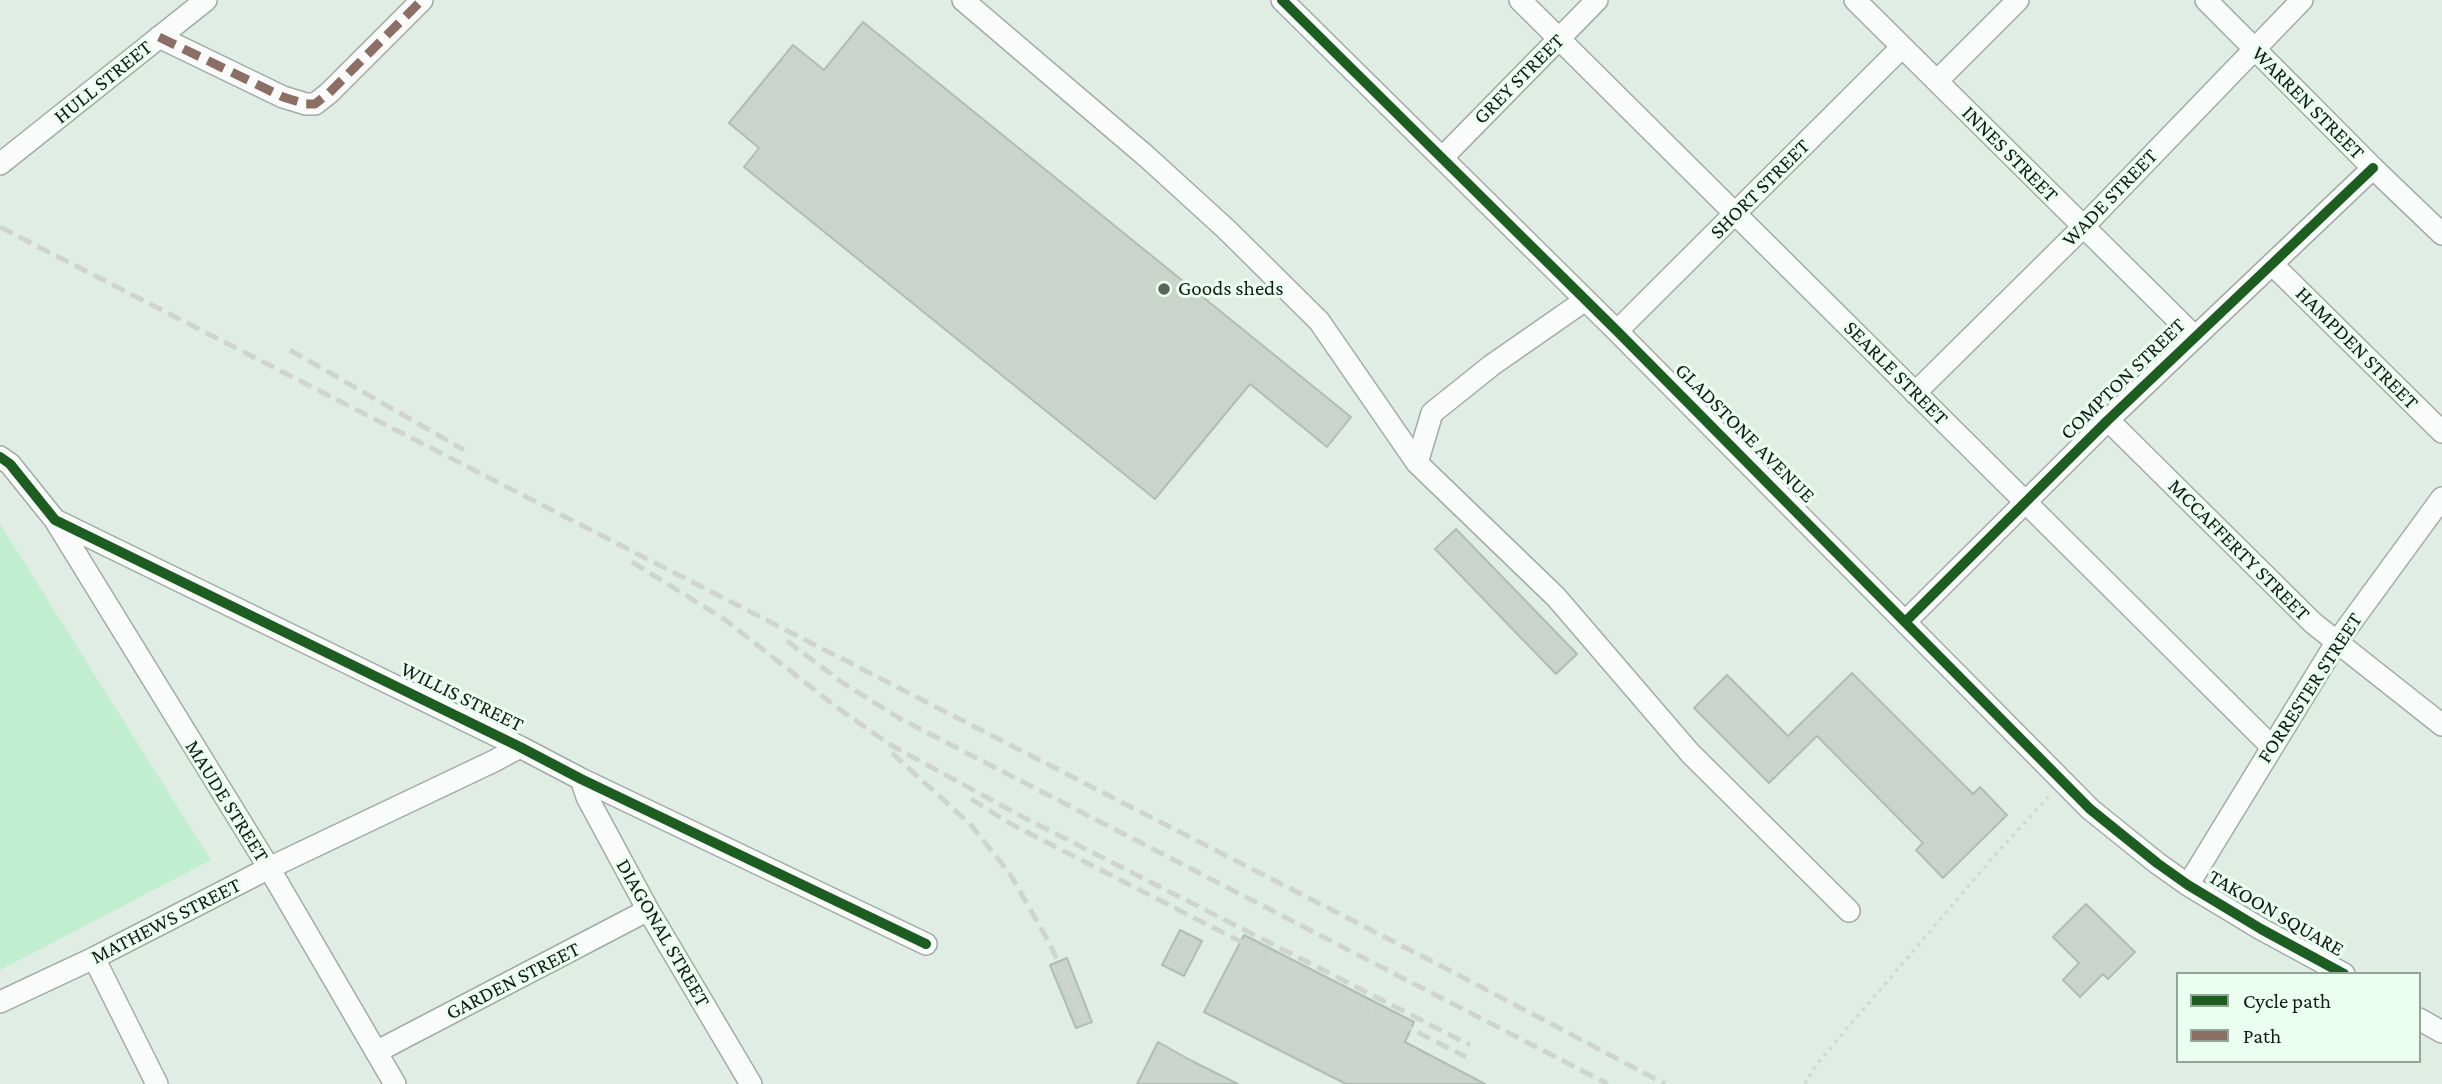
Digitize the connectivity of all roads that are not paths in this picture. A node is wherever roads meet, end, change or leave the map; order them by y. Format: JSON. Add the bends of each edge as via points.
{"nodes":[{"id":1,"x":206,"y":0,"type":"edge"},
{"id":2,"x":422,"y":0,"type":"edge"},
{"id":3,"x":963,"y":0,"type":"edge"},
{"id":4,"x":1282,"y":0,"type":"edge"},
{"id":5,"x":1520,"y":0,"type":"edge"},
{"id":6,"x":1597,"y":0,"type":"edge"},
{"id":7,"x":1855,"y":0,"type":"edge"},
{"id":8,"x":2018,"y":0,"type":"edge"},
{"id":9,"x":2206,"y":0,"type":"edge"},
{"id":10,"x":2302,"y":0,"type":"edge"},
{"id":11,"x":159,"y":37,"type":"junction"},
{"id":12,"x":1559,"y":39,"type":"junction"},
{"id":13,"x":1902,"y":47,"type":"junction"},
{"id":14,"x":2254,"y":48,"type":"junction"},
{"id":15,"x":1937,"y":81,"type":"junction"},
{"id":16,"x":1441,"y":158,"type":"junction"},
{"id":17,"x":0,"y":164,"type":"edge"},
{"id":18,"x":2373,"y":169,"type":"junction"},
{"id":19,"x":1735,"y":214,"type":"junction"},
{"id":20,"x":2083,"y":227,"type":"junction"},
{"id":21,"x":2442,"y":234,"type":"edge"},
{"id":22,"x":2272,"y":264,"type":"junction"},
{"id":23,"x":1584,"y":301,"type":"junction"},
{"id":24,"x":1617,"y":331,"type":"junction"},
{"id":25,"x":2195,"y":337,"type":"junction"},
{"id":26,"x":1915,"y":393,"type":"junction"},
{"id":27,"x":2108,"y":420,"type":"junction"},
{"id":28,"x":2442,"y":432,"type":"edge"},
{"id":29,"x":3,"y":463,"type":"edge"},
{"id":30,"x":1417,"y":463,"type":"junction"},
{"id":31,"x":2442,"y":498,"type":"edge"},
{"id":32,"x":2025,"y":502,"type":"junction"},
{"id":33,"x":55,"y":520,"type":"junction"},
{"id":34,"x":1905,"y":622,"type":"junction"},
{"id":35,"x":2336,"y":643,"type":"junction"},
{"id":36,"x":2442,"y":725,"type":"edge"},
{"id":37,"x":520,"y":747,"type":"junction"},
{"id":38,"x":2272,"y":747,"type":"junction"},
{"id":39,"x":581,"y":779,"type":"junction"},
{"id":40,"x":269,"y":868,"type":"junction"},
{"id":41,"x":2188,"y":885,"type":"junction"},
{"id":42,"x":648,"y":909,"type":"junction"},
{"id":43,"x":1849,"y":911,"type":"dead end"},
{"id":44,"x":926,"y":944,"type":"dead end"},
{"id":45,"x":94,"y":958,"type":"junction"},
{"id":46,"x":2340,"y":972,"type":"edge"},
{"id":47,"x":0,"y":1002,"type":"edge"},
{"id":48,"x":2421,"y":1020,"type":"edge"},
{"id":49,"x":2442,"y":1032,"type":"edge"},
{"id":50,"x":376,"y":1052,"type":"junction"},
{"id":51,"x":741,"y":1081,"type":"edge"},
{"id":52,"x":157,"y":1084,"type":"edge"},
{"id":53,"x":395,"y":1084,"type":"edge"}],
"edges":[{"from":1,"to":11,"type":"street","name":"HULL STREET"},
{"from":2,"to":11,"type":"street","via":[[315,104],[283,97]]},
{"from":3,"to":30,"type":"street","via":[[1147,157],[1319,321]]},
{"from":4,"to":16,"type":"street","name":"GLADSTONE AVENUE"},
{"from":5,"to":12,"type":"street","name":"SEARLE STREET"},
{"from":6,"to":12,"type":"street","name":"GREY STREET"},
{"from":7,"to":13,"type":"street","name":"INNES STREET"},
{"from":8,"to":15,"type":"street"},
{"from":9,"to":14,"type":"street","name":"WARREN STREET"},
{"from":10,"to":14,"type":"street","name":"WADE STREET"},
{"from":11,"to":17,"type":"street","name":"HULL STREET"},
{"from":12,"to":16,"type":"street","name":"GREY STREET"},
{"from":12,"to":19,"type":"street","name":"SEARLE STREET"},
{"from":13,"to":15,"type":"street","name":"INNES STREET"},
{"from":13,"to":19,"type":"street","name":"SHORT STREET"},
{"from":14,"to":18,"type":"street","name":"WARREN STREET"},
{"from":14,"to":20,"type":"street","name":"WADE STREET"},
{"from":15,"to":20,"type":"street","name":"INNES STREET"},
{"from":16,"to":23,"type":"street","name":"GLADSTONE AVENUE"},
{"from":18,"to":21,"type":"street","name":"WARREN STREET"},
{"from":18,"to":22,"type":"street","name":"COMPTON STREET"},
{"from":19,"to":24,"type":"street","name":"SHORT STREET"},
{"from":19,"to":26,"type":"street","name":"SEARLE STREET"},
{"from":20,"to":25,"type":"street","name":"INNES STREET"},
{"from":20,"to":26,"type":"street","name":"WADE STREET"},
{"from":22,"to":25,"type":"street","name":"COMPTON STREET"},
{"from":22,"to":28,"type":"street","name":"HAMPDEN STREET"},
{"from":23,"to":24,"type":"street","name":"GLADSTONE AVENUE"},
{"from":23,"to":30,"type":"street","via":[[1432,413]]},
{"from":24,"to":34,"type":"street","name":"GLADSTONE AVENUE"},
{"from":25,"to":27,"type":"street","name":"COMPTON STREET"},
{"from":26,"to":32,"type":"street","name":"SEARLE STREET"},
{"from":27,"to":32,"type":"street","name":"COMPTON STREET"},
{"from":27,"to":35,"type":"street","name":"MCCAFFERTY STREET"},
{"from":29,"to":33,"type":"street","name":"WILLIS STREET"},
{"from":30,"to":43,"type":"street","via":[[1556,597],[1690,753]]},
{"from":31,"to":35,"type":"street","name":"FORRESTER STREET"},
{"from":32,"to":34,"type":"street","name":"COMPTON STREET"},
{"from":32,"to":38,"type":"street","name":"SEARLE STREET"},
{"from":33,"to":37,"type":"street","name":"WILLIS STREET"},
{"from":33,"to":40,"type":"street","name":"MAUDE STREET"},
{"from":34,"to":41,"type":"street","name":"GLADSTONE AVENUE","via":[[2062,783]]},
{"from":35,"to":36,"type":"street","name":"MCCAFFERTY STREET"},
{"from":35,"to":38,"type":"street","name":"FORRESTER STREET"},
{"from":37,"to":39,"type":"street","name":"WILLIS STREET"},
{"from":37,"to":40,"type":"street","name":"MATHEWS STREET"},
{"from":38,"to":41,"type":"street","name":"FORRESTER STREET"},
{"from":39,"to":42,"type":"street","name":"DIAGONAL STREET"},
{"from":39,"to":44,"type":"street","name":"WILLIS STREET"},
{"from":40,"to":45,"type":"street","name":"MATHEWS STREET"},
{"from":40,"to":50,"type":"street","name":"MAUDE STREET"},
{"from":41,"to":46,"type":"street","name":"TAKOON SQUARE"},
{"from":42,"to":50,"type":"street","name":"GARDEN STREET"},
{"from":42,"to":51,"type":"street","name":"DIAGONAL STREET"},
{"from":45,"to":47,"type":"street","name":"MATHEWS STREET"},
{"from":45,"to":52,"type":"street"},
{"from":48,"to":49,"type":"street"},
{"from":50,"to":53,"type":"street","name":"MAUDE STREET"}]}
